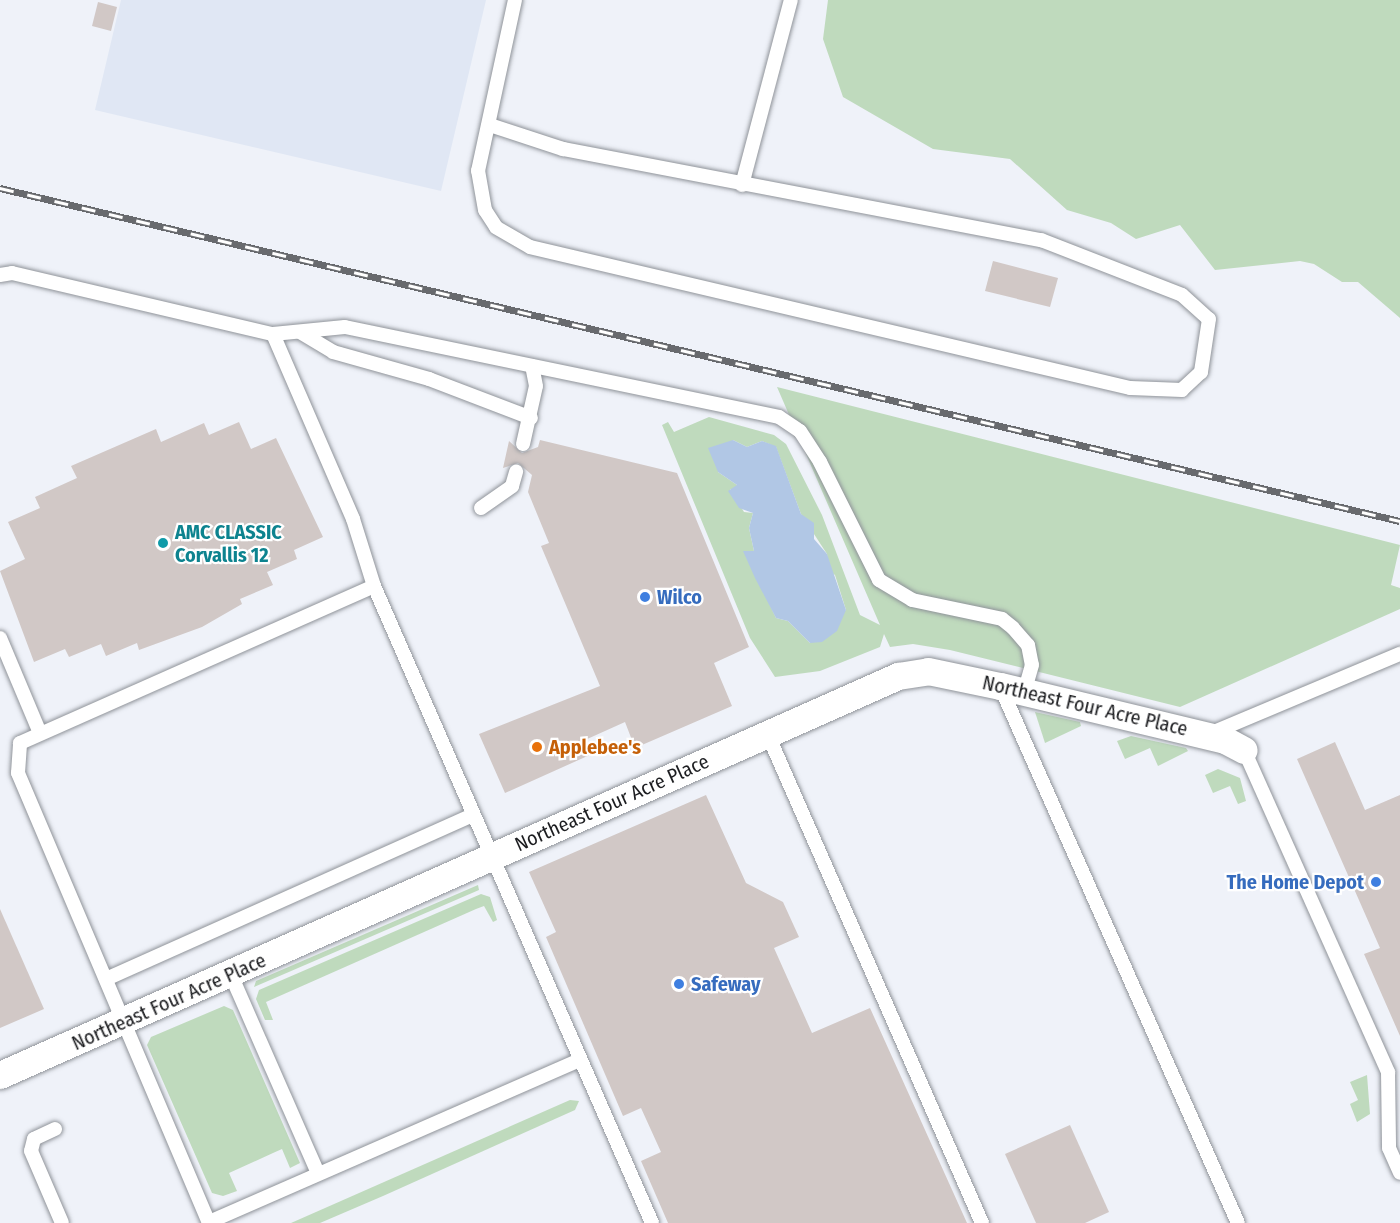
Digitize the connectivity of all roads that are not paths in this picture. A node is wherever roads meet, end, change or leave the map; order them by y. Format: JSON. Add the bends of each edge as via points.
{"nodes":[{"id":1,"x":515,"y":0,"type":"edge"},
{"id":2,"x":791,"y":0,"type":"edge"},
{"id":3,"x":490,"y":125,"type":"junction"},
{"id":4,"x":742,"y":185,"type":"junction"},
{"id":5,"x":0,"y":275,"type":"edge"},
{"id":6,"x":300,"y":332,"type":"junction"},
{"id":7,"x":273,"y":334,"type":"junction"},
{"id":8,"x":532,"y":366,"type":"junction"},
{"id":9,"x":531,"y":418,"type":"junction"},
{"id":10,"x":523,"y":444,"type":"dead end"},
{"id":11,"x":516,"y":472,"type":"dead end"},
{"id":12,"x":481,"y":507,"type":"dead end"},
{"id":13,"x":375,"y":586,"type":"junction"},
{"id":14,"x":0,"y":638,"type":"edge"},
{"id":15,"x":1400,"y":654,"type":"edge"},
{"id":16,"x":1012,"y":689,"type":"junction"},
{"id":17,"x":39,"y":731,"type":"junction"},
{"id":18,"x":1203,"y":734,"type":"junction"},
{"id":19,"x":768,"y":735,"type":"junction"},
{"id":20,"x":1244,"y":750,"type":"joint"},
{"id":21,"x":471,"y":816,"type":"junction"},
{"id":22,"x":490,"y":856,"type":"junction"},
{"id":23,"x":231,"y":975,"type":"junction"},
{"id":24,"x":106,"y":979,"type":"junction"},
{"id":25,"x":120,"y":1023,"type":"junction"},
{"id":26,"x":579,"y":1060,"type":"junction"},
{"id":27,"x":1388,"y":1072,"type":"junction"},
{"id":28,"x":0,"y":1075,"type":"edge"},
{"id":29,"x":1400,"y":1098,"type":"edge"},
{"id":30,"x":55,"y":1129,"type":"dead end"},
{"id":31,"x":318,"y":1173,"type":"junction"},
{"id":32,"x":1400,"y":1173,"type":"edge"},
{"id":33,"x":62,"y":1223,"type":"edge"},
{"id":34,"x":209,"y":1223,"type":"edge"},
{"id":35,"x":652,"y":1223,"type":"edge"},
{"id":36,"x":982,"y":1223,"type":"edge"},
{"id":37,"x":1238,"y":1223,"type":"edge"}],
"edges":[{"from":1,"to":3,"type":"lane"},
{"from":2,"to":4,"type":"lane"},
{"from":3,"to":4,"type":"lane","via":[[563,149]]},
{"from":3,"to":4,"type":"lane","via":[[478,171],[485,210],[496,227],[530,247],[1130,388],[1182,390],[1201,372],[1209,319],[1182,296],[1041,240]]},
{"from":5,"to":7,"type":"lane","via":[[12,273]]},
{"from":6,"to":7,"type":"lane"},
{"from":6,"to":8,"type":"lane","via":[[345,327]]},
{"from":6,"to":9,"type":"lane","via":[[333,352],[429,379]]},
{"from":7,"to":13,"type":"lane","via":[[353,519]]},
{"from":8,"to":9,"type":"lane","via":[[536,386]]},
{"from":8,"to":16,"type":"lane","via":[[779,417],[800,431],[879,580],[912,600],[1002,619],[1028,645],[1032,665]]},
{"from":9,"to":10,"type":"lane"},
{"from":11,"to":12,"type":"lane","via":[[512,486]]},
{"from":13,"to":17,"type":"lane"},
{"from":13,"to":21,"type":"lane"},
{"from":14,"to":17,"type":"lane"},
{"from":15,"to":18,"type":"lane","via":[[1240,724]]},
{"from":16,"to":18,"type":"street","name":"Northeast Four Acre Place"},
{"from":16,"to":19,"type":"street","name":"Northeast Four Acre Place","via":[[913,672]]},
{"from":16,"to":37,"type":"lane"},
{"from":17,"to":24,"type":"lane","via":[[20,743],[18,773]]},
{"from":18,"to":20,"type":"street","name":"Northeast Four Acre Place"},
{"from":19,"to":22,"type":"street","name":"Northeast Four Acre Place"},
{"from":19,"to":36,"type":"lane"},
{"from":20,"to":27,"type":"lane"},
{"from":21,"to":22,"type":"lane"},
{"from":21,"to":24,"type":"lane"},
{"from":22,"to":23,"type":"street","name":"Northeast Four Acre Place"},
{"from":22,"to":26,"type":"lane"},
{"from":23,"to":25,"type":"street","name":"Northeast Four Acre Place"},
{"from":23,"to":31,"type":"lane"},
{"from":24,"to":25,"type":"lane"},
{"from":25,"to":28,"type":"street","name":"Northeast Four Acre Place"},
{"from":25,"to":34,"type":"lane"},
{"from":26,"to":31,"type":"lane"},
{"from":26,"to":35,"type":"lane"},
{"from":27,"to":29,"type":"lane"},
{"from":27,"to":32,"type":"lane","via":[[1389,1148]]},
{"from":30,"to":33,"type":"lane","via":[[34,1139],[31,1151]]},
{"from":31,"to":34,"type":"lane"}]}
